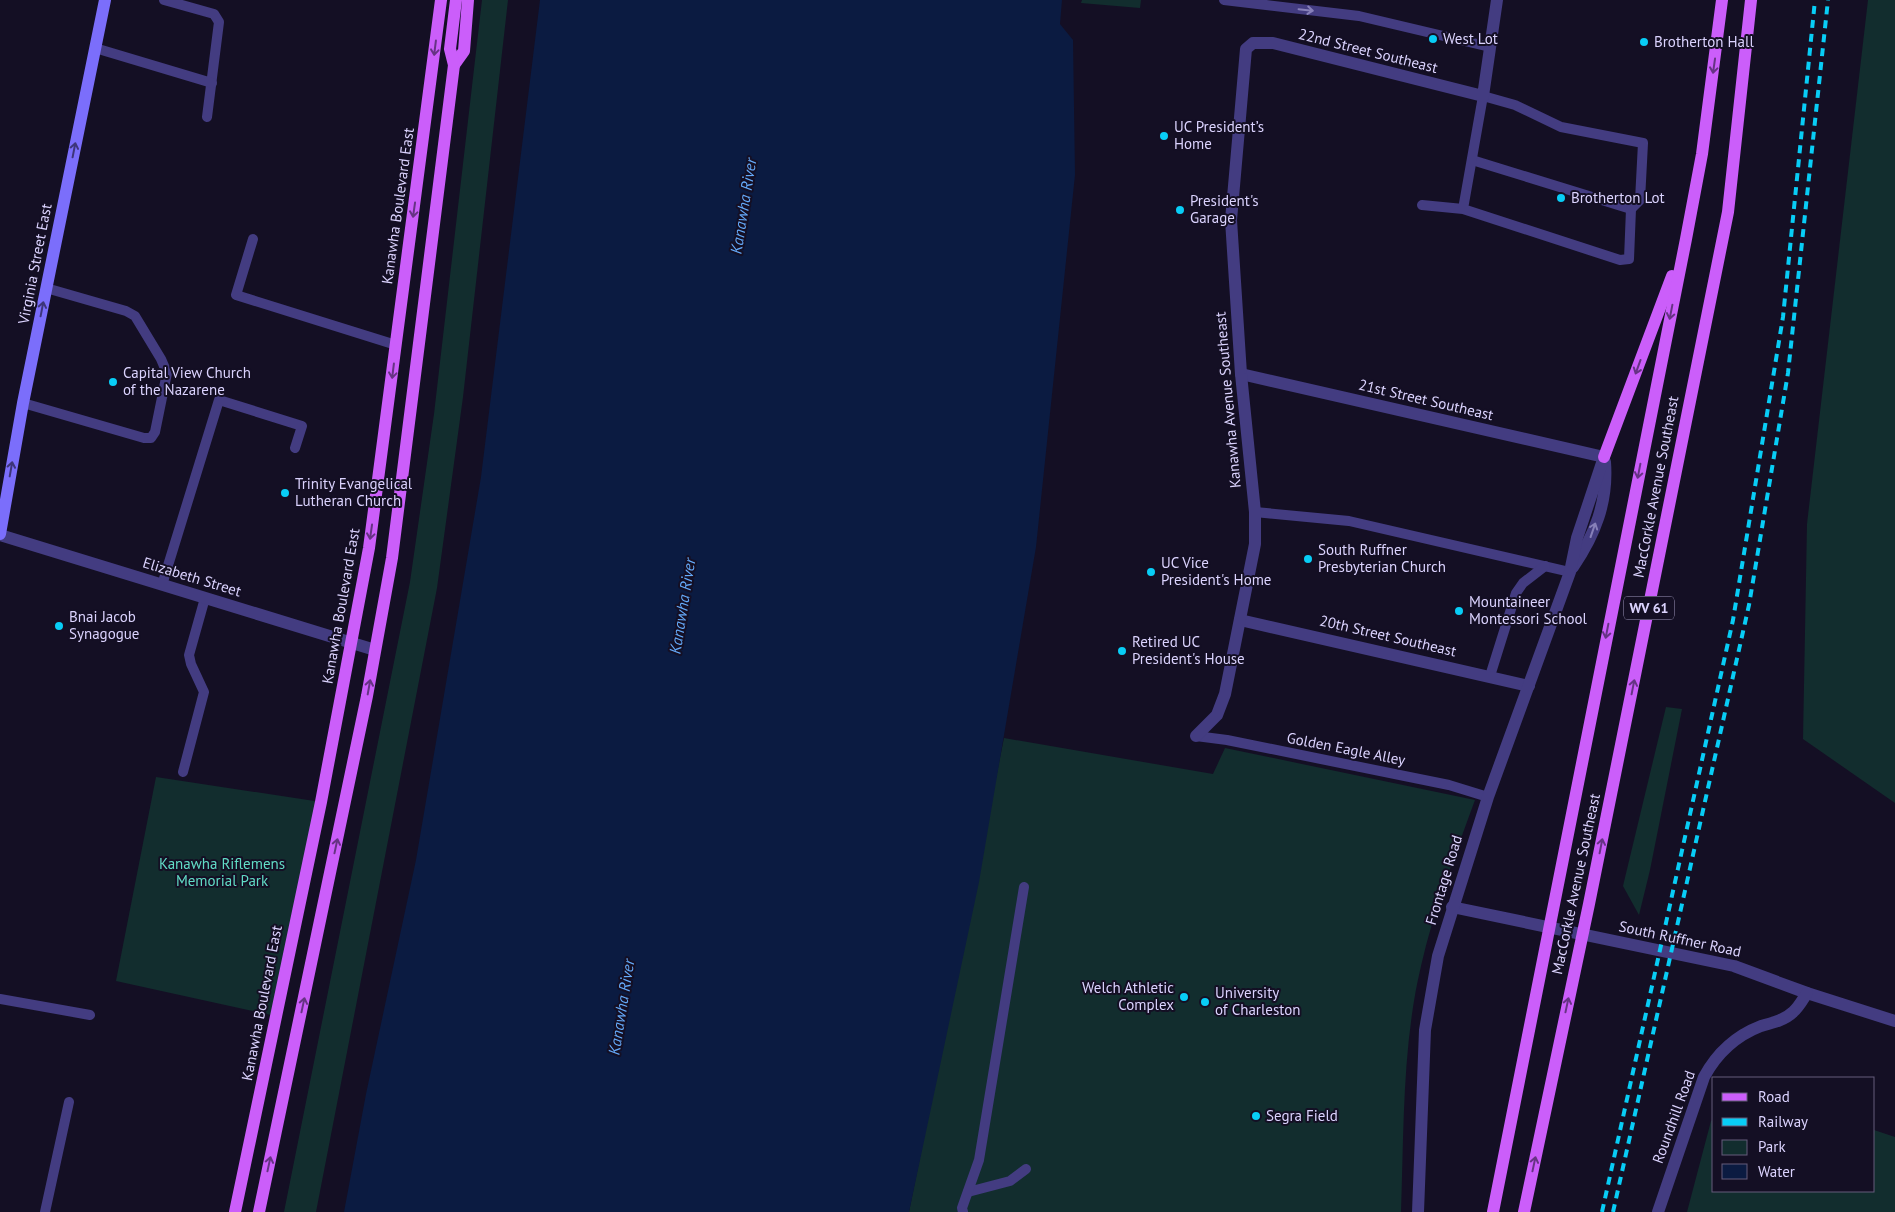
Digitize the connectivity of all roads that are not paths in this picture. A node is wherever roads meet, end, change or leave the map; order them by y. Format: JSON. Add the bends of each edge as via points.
{"nodes":[{"id":1,"x":105,"y":0,"type":"edge"},
{"id":2,"x":164,"y":0,"type":"edge"},
{"id":3,"x":441,"y":0,"type":"edge"},
{"id":4,"x":456,"y":0,"type":"edge"},
{"id":5,"x":468,"y":0,"type":"edge"},
{"id":6,"x":1224,"y":0,"type":"edge"},
{"id":7,"x":1497,"y":0,"type":"edge"},
{"id":8,"x":1722,"y":0,"type":"edge"},
{"id":9,"x":1750,"y":0,"type":"edge"},
{"id":10,"x":95,"y":48,"type":"junction"},
{"id":11,"x":1490,"y":48,"type":"junction"},
{"id":12,"x":1246,"y":49,"type":"joint"},
{"id":13,"x":454,"y":65,"type":"junction"},
{"id":14,"x":212,"y":83,"type":"junction"},
{"id":15,"x":1483,"y":96,"type":"junction"},
{"id":16,"x":208,"y":117,"type":"dead end"},
{"id":17,"x":1472,"y":160,"type":"junction"},
{"id":18,"x":1422,"y":205,"type":"dead end"},
{"id":19,"x":1463,"y":209,"type":"junction"},
{"id":20,"x":1631,"y":209,"type":"junction"},
{"id":21,"x":253,"y":239,"type":"dead end"},
{"id":22,"x":1686,"y":239,"type":"junction"},
{"id":23,"x":46,"y":288,"type":"junction"},
{"id":24,"x":396,"y":345,"type":"junction"},
{"id":25,"x":1241,"y":374,"type":"junction"},
{"id":26,"x":23,"y":403,"type":"junction"},
{"id":27,"x":295,"y":448,"type":"dead end"},
{"id":28,"x":1604,"y":457,"type":"junction"},
{"id":29,"x":1255,"y":512,"type":"junction"},
{"id":30,"x":0,"y":534,"type":"edge"},
{"id":31,"x":1544,"y":566,"type":"junction"},
{"id":32,"x":1570,"y":572,"type":"junction"},
{"id":33,"x":162,"y":585,"type":"junction"},
{"id":34,"x":205,"y":598,"type":"junction"},
{"id":35,"x":1240,"y":620,"type":"junction"},
{"id":36,"x":352,"y":642,"type":"junction"},
{"id":37,"x":376,"y":650,"type":"junction"},
{"id":38,"x":1490,"y":676,"type":"junction"},
{"id":39,"x":1529,"y":686,"type":"junction"},
{"id":40,"x":1196,"y":736,"type":"joint"},
{"id":41,"x":183,"y":772,"type":"dead end"},
{"id":42,"x":1488,"y":797,"type":"junction"},
{"id":43,"x":1024,"y":887,"type":"dead end"},
{"id":44,"x":1452,"y":907,"type":"junction"},
{"id":45,"x":1548,"y":927,"type":"junction"},
{"id":46,"x":1582,"y":934,"type":"junction"},
{"id":47,"x":1807,"y":993,"type":"junction"},
{"id":48,"x":0,"y":999,"type":"edge"},
{"id":49,"x":90,"y":1015,"type":"dead end"},
{"id":50,"x":1895,"y":1021,"type":"edge"},
{"id":51,"x":69,"y":1102,"type":"dead end"},
{"id":52,"x":1026,"y":1170,"type":"dead end"},
{"id":53,"x":968,"y":1192,"type":"junction"},
{"id":54,"x":45,"y":1212,"type":"edge"},
{"id":55,"x":235,"y":1212,"type":"edge"},
{"id":56,"x":259,"y":1212,"type":"edge"},
{"id":57,"x":963,"y":1212,"type":"edge"},
{"id":58,"x":1418,"y":1212,"type":"edge"},
{"id":59,"x":1493,"y":1212,"type":"edge"},
{"id":60,"x":1524,"y":1212,"type":"edge"},
{"id":61,"x":1658,"y":1212,"type":"edge"}],
"edges":[{"from":1,"to":10,"type":"main road","name":"Virginia Street East"},
{"from":2,"to":14,"type":"lane","via":[[214,14],[219,22]]},
{"from":3,"to":24,"type":"main road","name":"Kanawha Boulevard East","one_way":true},
{"from":4,"to":13,"type":"main road","via":[[450,49]]},
{"from":5,"to":13,"type":"main road","via":[[464,51]]},
{"from":6,"to":11,"type":"lane","one_way":true,"via":[[1359,16]]},
{"from":7,"to":11,"type":"street"},
{"from":8,"to":22,"type":"main road","name":"MacCorkle Avenue Southeast","number":"WV 61","one_way":true,"via":[[1702,154]]},
{"from":46,"to":9,"type":"main road","name":"MacCorkle Avenue Southeast","number":"WV 61","one_way":true,"via":[[1728,212]]},
{"from":10,"to":14,"type":"lane"},
{"from":23,"to":10,"type":"main road","name":"Virginia Street East","one_way":true},
{"from":11,"to":15,"type":"street"},
{"from":12,"to":15,"type":"street","name":"22nd Street Southeast","via":[[1254,43],[1273,43]]},
{"from":12,"to":25,"type":"street","name":"Kanawha Avenue Southeast","via":[[1231,220]]},
{"from":13,"to":37,"type":"main road","via":[[393,548]]},
{"from":14,"to":16,"type":"lane"},
{"from":15,"to":17,"type":"lane"},
{"from":15,"to":20,"type":"lane","via":[[1515,105],[1561,127],[1643,143],[1640,200]]},
{"from":17,"to":19,"type":"lane"},
{"from":17,"to":20,"type":"lane"},
{"from":18,"to":19,"type":"lane"},
{"from":19,"to":20,"type":"lane","via":[[1620,260],[1629,260]]},
{"from":21,"to":24,"type":"lane","via":[[236,296]]},
{"from":22,"to":28,"type":"main road","one_way":true},
{"from":22,"to":45,"type":"main road","name":"MacCorkle Avenue Southeast","number":"WV 61","one_way":true},
{"from":26,"to":23,"type":"main road","name":"Virginia Street East","one_way":true},
{"from":23,"to":26,"type":"lane","via":[[135,316],[167,373],[151,438]]},
{"from":24,"to":36,"type":"main road","name":"Kanawha Boulevard East","one_way":true,"via":[[369,548]]},
{"from":25,"to":28,"type":"street","name":"21st Street Southeast"},
{"from":25,"to":29,"type":"street","name":"Kanawha Avenue Southeast"},
{"from":30,"to":26,"type":"main road","name":"Virginia Street East","one_way":true},
{"from":27,"to":33,"type":"lane","via":[[302,426],[219,400]]},
{"from":28,"to":32,"type":"street","name":"Frontage Road","via":[[1577,538]]},
{"from":29,"to":31,"type":"lane","via":[[1349,521]]},
{"from":29,"to":35,"type":"street","name":"Kanawha Avenue Southeast","via":[[1255,544]]},
{"from":30,"to":33,"type":"street","name":"Elizabeth Street"},
{"from":31,"to":32,"type":"lane"},
{"from":31,"to":38,"type":"lane","via":[[1516,593]]},
{"from":32,"to":39,"type":"street","name":"Frontage Road"},
{"from":33,"to":34,"type":"street","name":"Elizabeth Street"},
{"from":34,"to":36,"type":"street","name":"Elizabeth Street"},
{"from":34,"to":41,"type":"lane","via":[[189,655],[204,692]]},
{"from":35,"to":38,"type":"street","name":"20th Street Southeast"},
{"from":35,"to":40,"type":"street","name":"Kanawha Avenue Southeast","via":[[1217,715]]},
{"from":36,"to":37,"type":"street","name":"Elizabeth Street"},
{"from":36,"to":55,"type":"main road","name":"Kanawha Boulevard East"},
{"from":56,"to":37,"type":"main road","one_way":true},
{"from":38,"to":39,"type":"street","name":"20th Street Southeast"},
{"from":39,"to":42,"type":"street","name":"Frontage Road"},
{"from":40,"to":42,"type":"lane","name":"Golden Eagle Alley","via":[[1449,784]]},
{"from":42,"to":44,"type":"street","name":"Frontage Road"},
{"from":43,"to":53,"type":"lane","via":[[979,1160]]},
{"from":44,"to":45,"type":"street","name":"South Ruffner Road"},
{"from":44,"to":58,"type":"street","name":"Frontage Road","via":[[1438,956],[1425,1030]]},
{"from":45,"to":46,"type":"street","name":"South Ruffner Road"},
{"from":45,"to":59,"type":"main road","name":"MacCorkle Avenue Southeast","number":"WV 61"},
{"from":46,"to":47,"type":"street","name":"South Ruffner Road","via":[[1734,966]]},
{"from":60,"to":46,"type":"main road","name":"MacCorkle Avenue Southeast","number":"WV 61","one_way":true},
{"from":47,"to":50,"type":"street","name":"South Ruffner Road"},
{"from":47,"to":61,"type":"street","name":"Roundhill Road","via":[[1787,1017],[1731,1042],[1711,1064]]},
{"from":48,"to":49,"type":"lane"},
{"from":51,"to":54,"type":"lane"},
{"from":52,"to":53,"type":"lane","via":[[1010,1181]]},
{"from":53,"to":57,"type":"lane"}]}
